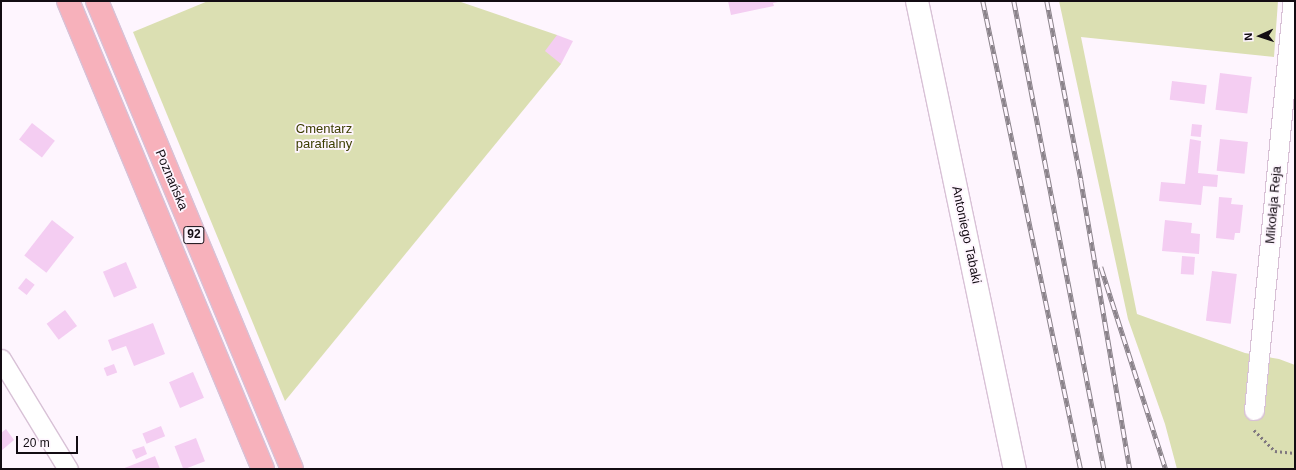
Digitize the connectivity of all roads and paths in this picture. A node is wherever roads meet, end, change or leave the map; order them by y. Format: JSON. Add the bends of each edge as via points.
{"nodes":[{"id":1,"x":68,"y":1,"type":"edge"},
{"id":2,"x":97,"y":1,"type":"edge"},
{"id":3,"x":917,"y":1,"type":"edge"},
{"id":4,"x":1293,"y":1,"type":"edge"},
{"id":5,"x":1,"y":359,"type":"edge"},
{"id":6,"x":1254,"y":410,"type":"joint"},
{"id":7,"x":1295,"y":453,"type":"edge"},
{"id":8,"x":68,"y":469,"type":"edge"},
{"id":9,"x":263,"y":469,"type":"edge"},
{"id":10,"x":292,"y":469,"type":"edge"},
{"id":11,"x":1014,"y":469,"type":"edge"}],
"edges":[{"from":1,"to":9,"type":"main road","name":"Poznańska","number":"92"},
{"from":2,"to":10,"type":"main road","name":"Poznańska","number":"92"},
{"from":3,"to":11,"type":"street","name":"Antoniego Tabaki"},
{"from":4,"to":6,"type":"street","name":"Mikołaja Reja"},
{"from":5,"to":8,"type":"street"},
{"from":6,"to":7,"type":"path","via":[[1254,430],[1263,440],[1275,451]]}]}
